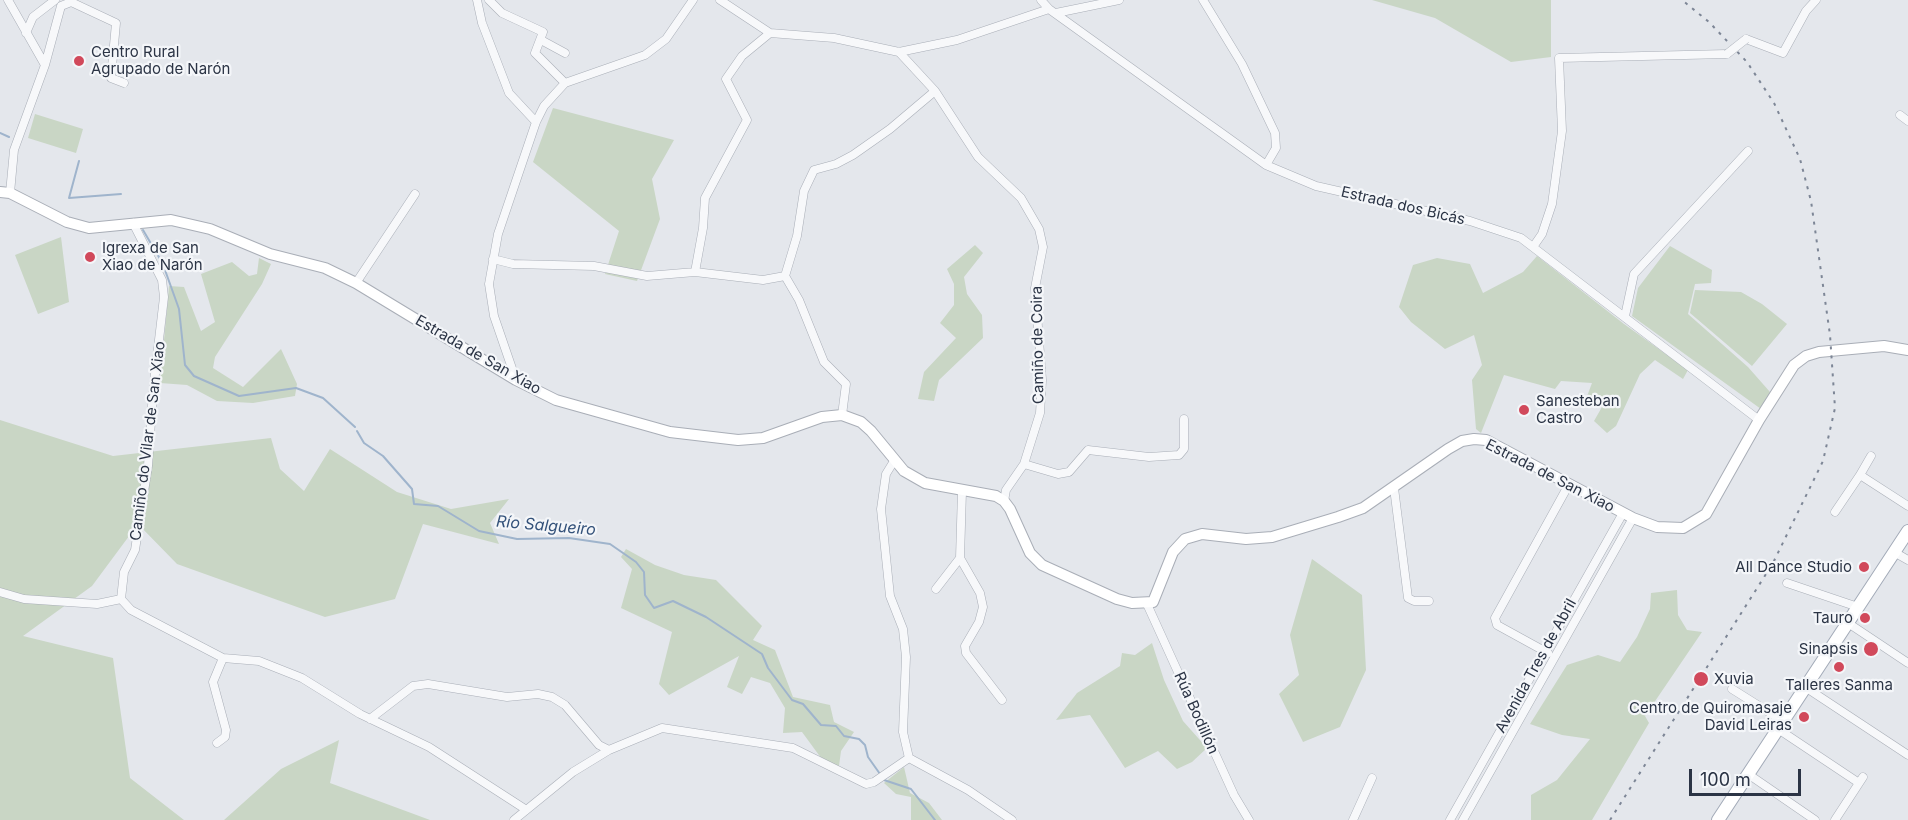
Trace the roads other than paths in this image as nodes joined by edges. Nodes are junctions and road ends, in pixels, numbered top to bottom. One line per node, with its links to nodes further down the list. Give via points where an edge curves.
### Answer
1 (8, 0): 12 (street)
2 (477, 0): 23 (street, via 509,93)
3 (489, 0): 14 (street, via 502,13 543,32)
4 (693, 0): 19 (street, via 666,39 645,55)
5 (720, 0): 13 (street)
6 (1041, 0): 11 (street, Estrada dos Bicás)
7 (1119, 0): 11 (street)
8 (1203, 0): 25 (street, via 1242,64 1275,132 1276,148)
9 (1816, 0): 29 (street, bridge, via 1806,10 1783,54 1746,39 1727,54 1559,58 1562,131 1552,204)
10 (58, 2): 12 (street, via 33,17); 17 (street); 18 (street, via 71,2 116,23 111,78)
11 (1052, 11): 15 (street, via 957,40); 25 (street, Estrada dos Bicás)
12 (26, 33): 17 (street)
13 (770, 33): 15 (street, via 834,38); 31 (street, via 742,56 726,79 747,120 705,198)
14 (541, 40): 16 (street); 19 (street, via 535,53)
15 (898, 52): 20 (street, Camiño de Coira)
16 (565, 53)
17 (45, 65): 26 (street, via 14,150)
18 (124, 83)
19 (565, 83): 23 (street, via 544,106)
20 (935, 91): 32 (street, via 854,155 814,170 804,191); 42 (street, Camiño de Coira, via 978,158 1021,198 1039,229 1043,247 1035,288 1042,380 1040,412)
21 (1900, 115): 22 (street)
22 (1908, 121)
23 (536, 122): 30 (street)
24 (1748, 151): 34 (street, via 1634,274)
25 (1266, 165): 29 (street, Estrada dos Bicás, via 1316,186 1470,221 1521,238)
26 (5, 193): 28 (street, Estrada de San Xiao, via 89,228)
27 (415, 194): 33 (street)
28 (133, 223): 33 (street, Estrada de San Xiao, via 171,220 210,229 270,254 325,268); 58 (street, Camiño do Vilar de San Xiao, via 162,280 164,297 148,466 135,550 124,572)
29 (1533, 247): 34 (street, Estrada dos Bicás)
30 (493, 259): 31 (street, via 513,264 594,266 647,276); 36 (street, via 489,284 494,316)
31 (695, 272): 32 (street, via 763,280)
32 (785, 276): 37 (street, via 824,362 846,384)
33 (356, 283): 36 (street, Estrada de San Xiao)
34 (1625, 316): 39 (street, Estrada dos Bicás)
35 (1908, 350): 39 (street, Estrada de San Xiao, via 1884,346 1806,356 1785,377)
36 (516, 380): 37 (street, Estrada de San Xiao, via 556,400 670,432 738,440 763,438 822,417)
37 (842, 415): 41 (street, via 861,422)
38 (1184, 419): 42 (street, via 1184,449 1179,455 1149,457 1088,450 1069,472 1058,474)
39 (1759, 420): 50 (street, Estrada de San Xiao, via 1706,514 1683,528 1669,529)
40 (1871, 456): 43 (street)
41 (894, 460): 46 (street, via 904,471 926,483); 75 (street, via 886,474 881,509 890,596 903,630 903,732)
42 (1024, 464): 47 (street, Camiño de Coira, via 1006,490)
43 (1860, 475): 48 (street); 49 (street)
44 (1568, 486): 45 (street, Estrada de San Xiao, via 1486,441 1474,439 1448,449); 50 (street, Estrada de San Xiao); 63 (street, via 1496,612 1497,625)
45 (1394, 488): 59 (street, via 1408,598); 60 (street, Estrada de San Xiao, via 1363,508 1272,537 1246,539 1202,534 1185,539 1173,552 1153,602)
46 (962, 491): 47 (street, via 996,496); 53 (street)
47 (1004, 501): 60 (street, via 1030,553 1042,565 1117,599)
48 (1908, 506)
49 (1834, 512)
50 (1628, 515): 63 (street, Avenida Tres de Abril); 64 (street, Avenida Tres de Abril)
51 (1908, 531): 52 (main road)
52 (1894, 552): 54 (street); 61 (main road)
53 (960, 558): 56 (street); 69 (street, via 980,593 983,607 965,646 966,653)
54 (1908, 560)
55 (1787, 583): 61 (street)
56 (936, 590)
57 (0, 592): 58 (street, via 24,599 97,604)
58 (121, 598): 65 (street, via 130,610)
59 (1429, 601)
60 (1147, 604): 81 (street, Rúa Bodillón, via 1233,795)
61 (1858, 607): 62 (main road)
62 (1848, 623): 66 (street); 67 (main road)
63 (1545, 652): 64 (street); 83 (street, Avenida Tres de Abril)
64 (1554, 657): 84 (street, Avenida Tres de Abril)
65 (223, 658): 70 (street, via 259,661 302,678); 72 (street, via 213,682 226,730 225,737)
66 (1908, 663)
67 (1805, 687): 71 (main road); 74 (street)
68 (1732, 689): 71 (street)
69 (1002, 700)
70 (370, 719): 73 (street, via 421,685 507,697 538,694 565,705 599,745); 78 (street, via 429,747)
71 (1780, 725): 76 (main road); 87 (street, via 1861,780)
72 (217, 743)
73 (609, 750): 75 (street, via 662,728 690,731 794,748 866,784); 78 (street)
74 (1908, 755)
75 (909, 758): 80 (street, via 968,790)
76 (1748, 774): 85 (main road); 86 (street)
77 (1372, 778): 82 (street)
78 (525, 809): 79 (street)
79 (514, 820)
80 (1012, 820)
81 (1249, 820)
82 (1353, 820)
83 (1450, 820)
84 (1463, 820)
85 (1718, 820)
86 (1815, 820)
87 (1835, 820)

